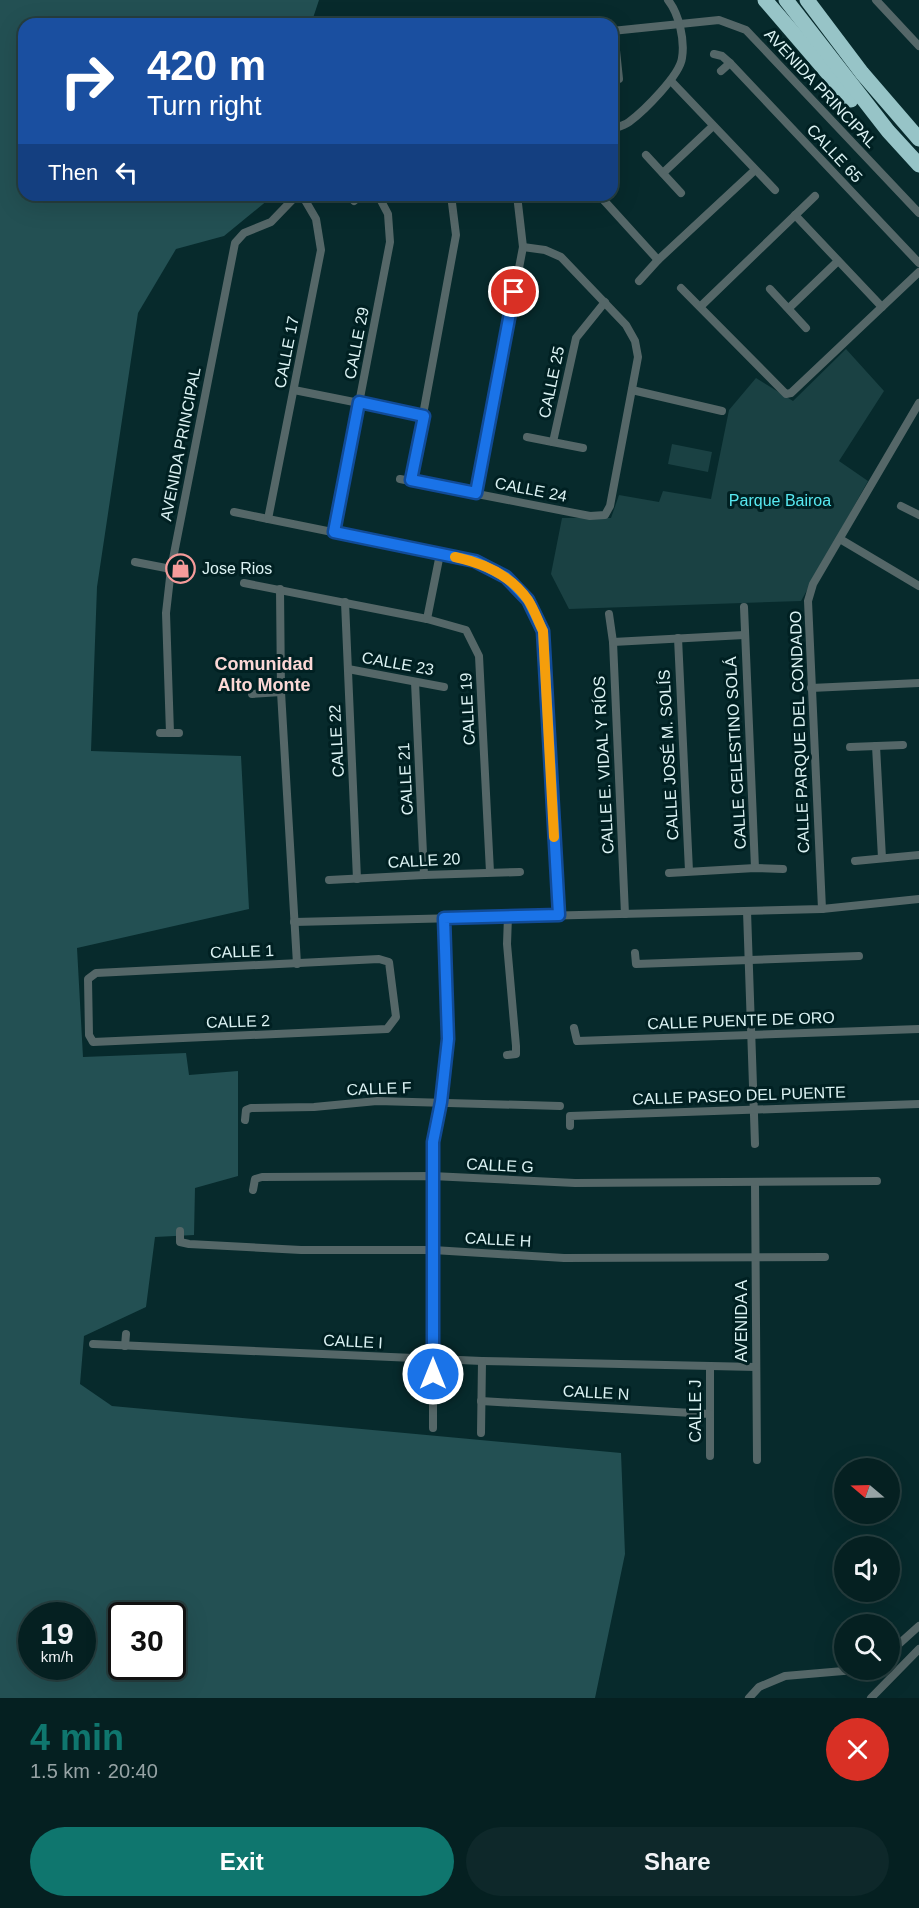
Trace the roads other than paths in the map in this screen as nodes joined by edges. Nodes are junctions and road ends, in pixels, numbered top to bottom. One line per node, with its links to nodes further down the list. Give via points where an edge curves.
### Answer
1 (668, 0): 6 (street)
2 (765, 0): 15 (highway, via 861,111)
3 (786, 0): 15 (highway)
4 (807, 0): 16 (highway)
5 (876, 0): 8 (street)
6 (680, 23): 7 (street, AVENIDA PRINCIPAL); 12 (street, via 682,59); 30 (street, AVENIDA PRINCIPAL, via 719,20 746,30)
7 (618, 29)
8 (919, 46)
9 (714, 54): 10 (street, CALLE 65)
10 (730, 63): 11 (street); 35 (street, CALLE 65)
11 (722, 71)
12 (671, 81): 13 (street); 14 (street, via 628,123)
13 (713, 126): 19 (street); 20 (street)
14 (618, 127)
15 (888, 131): 18 (highway)
16 (919, 139)
17 (646, 155): 20 (street)
18 (919, 165)
19 (755, 170): 21 (street); 33 (street)
20 (663, 173): 22 (street)
21 (775, 190)
22 (681, 193)
23 (815, 196): 31 (street)
24 (293, 201): 65 (street, AVENIDA PRINCIPAL, via 271,222 244,233 235,243)
25 (303, 201): 45 (street, CALLE 17, via 316,219 321,250)
26 (381, 201): 47 (street, CALLE 29, via 388,214 390,242)
27 (452, 201): 50 (street, via 456,235)
28 (518, 201): 32 (street)
29 (604, 201): 33 (street)
30 (919, 213)
31 (795, 215): 34 (street); 41 (street)
32 (523, 247): 40 (street, CALLE 24, via 561,257); 56 (street)
33 (658, 261): 37 (street)
34 (838, 261): 42 (street); 43 (street)
35 (919, 263)
36 (919, 272): 42 (street)
37 (639, 281)
38 (681, 288): 41 (street)
39 (770, 289): 43 (street)
40 (605, 302): 46 (street, CALLE 24, via 635,340 638,357); 52 (street, CALLE 25, via 576,338)
41 (701, 306): 42 (street, via 786,394)
42 (882, 307)
43 (789, 308): 44 (street)
44 (806, 328)
45 (294, 390): 47 (street); 60 (street, CALLE 17)
46 (632, 390): 49 (street); 56 (street, CALLE 24, via 605,515 590,516)
47 (359, 402): 50 (street); 61 (street, CALLE 29)
48 (919, 403): 62 (street, CALLE PARQUE DEL CONDADO)
49 (722, 411)
50 (424, 416): 55 (street)
51 (527, 437): 52 (street)
52 (554, 442): 53 (street)
53 (583, 448)
54 (400, 479): 55 (street, CALLE 24)
55 (411, 480): 56 (street, CALLE 24)
56 (476, 493)
57 (901, 506): 59 (street)
58 (234, 512): 60 (street)
59 (919, 515)
60 (268, 519): 61 (street)
61 (334, 532): 63 (street)
62 (840, 539): 67 (street); 80 (street, CALLE PARQUE DEL CONDADO, via 813,584 808,601)
63 (440, 554): 72 (street); 103 (street, via 475,561 506,577 528,600 543,631)
64 (135, 562): 65 (street)
65 (171, 569): 83 (street, AVENIDA PRINCIPAL, via 166,613)
66 (244, 583): 68 (street, CALLE 19)
67 (919, 586)
68 (280, 590): 69 (street, CALLE 19); 81 (street)
69 (345, 602): 72 (street, CALLE 19); 76 (street, CALLE 22)
70 (744, 607): 73 (street, CALLE CELESTINO SOLÁ)
71 (609, 614): 75 (street, CALLE E. VIDAL Y RÍOS)
72 (427, 619): 93 (street, CALLE 19, via 466,630 479,656)
73 (744, 635): 74 (street); 90 (street, CALLE CELESTINO SOLÁ)
74 (678, 638): 75 (street); 92 (street, CALLE JOSÉ M. SOLÍS)
75 (613, 642): 102 (street, CALLE E. VIDAL Y RÍOS)
76 (348, 669): 77 (street, CALLE 23); 97 (street, CALLE 22)
77 (415, 682): 79 (street, CALLE 23); 96 (street, CALLE 21)
78 (919, 683): 80 (street)
79 (444, 687)
80 (811, 688): 100 (street, CALLE PARQUE DEL CONDADO)
81 (281, 692): 82 (street); 106 (street)
82 (252, 694)
83 (170, 733)
84 (903, 745): 85 (street)
85 (876, 746): 86 (street); 88 (street)
86 (850, 747)
87 (919, 855): 88 (street)
88 (882, 858): 89 (street)
89 (855, 861)
90 (755, 868): 91 (street); 92 (street)
91 (783, 869)
92 (688, 871): 95 (street)
93 (490, 872): 94 (street, CALLE 20); 96 (street, CALLE 20)
94 (520, 872)
95 (669, 873)
96 (424, 875): 97 (street, CALLE 20)
97 (357, 879): 98 (street, CALLE 20)
98 (329, 880)
99 (919, 899): 100 (street)
100 (822, 909): 101 (street)
101 (747, 911): 102 (street); 109 (street)
102 (625, 914): 103 (street)
103 (559, 915): 104 (street)
104 (508, 916): 105 (street); 116 (street, via 516,1054)
105 (444, 918): 106 (street); 117 (street, via 448,1039)
106 (294, 922): 111 (street)
107 (635, 953): 109 (street, via 636,964)
108 (859, 956): 109 (street)
109 (749, 960): 115 (street)
110 (389, 962): 111 (street, CALLE 1, via 379,959); 112 (street, CALLE 2, via 396,1017 387,1029 93,1042 89,1035 88,979)
111 (297, 964): 112 (street, CALLE 1)
112 (96, 973)
113 (574, 1028): 115 (street, CALLE PUENTE DE ORO, via 577,1041)
114 (919, 1029): 115 (street, CALLE PUENTE DE ORO)
115 (752, 1034): 120 (street)
116 (507, 1055)
117 (441, 1102): 119 (street, CALLE F); 121 (street, CALLE F, via 376,1101 251,1108 246,1110); 124 (street, via 433,1142)
118 (919, 1104): 120 (street, CALLE PASEO DEL PUENTE)
119 (560, 1106)
120 (754, 1109): 122 (street, CALLE PASEO DEL PUENTE, via 570,1116); 123 (street)
121 (245, 1120)
122 (570, 1126)
123 (754, 1144)
124 (432, 1176): 126 (street, CALLE G, via 575,1183); 127 (street, CALLE G, via 262,1177 255,1179); 129 (street)
125 (877, 1181): 126 (street, CALLE G)
126 (755, 1183): 130 (street, AVENIDA A)
127 (253, 1190)
128 (180, 1231): 129 (street, CALLE H, via 180,1242 189,1244 301,1250)
129 (433, 1250): 130 (street, CALLE H, via 564,1258); 135 (street)
130 (756, 1257): 131 (street, CALLE H); 138 (street, AVENIDA A)
131 (825, 1257)
132 (126, 1334): 134 (street)
133 (93, 1344): 134 (street, CALLE I)
134 (125, 1346): 135 (street, CALLE I)
135 (432, 1359): 136 (street, CALLE I); 141 (street)
136 (482, 1361): 137 (street, CALLE I); 139 (street)
137 (710, 1366): 138 (street, CALLE I); 140 (street, CALLE J)
138 (756, 1367): 144 (street, AVENIDA A)
139 (481, 1401): 140 (street, CALLE N); 142 (street)
140 (710, 1414): 143 (street, CALLE J)
141 (433, 1428)
142 (481, 1433)
143 (710, 1456)
144 (757, 1460)
145 (919, 1626): 146 (street)
146 (900, 1643)
147 (919, 1649): 150 (street)
148 (834, 1672): 149 (street, via 785,1676 759,1688)
149 (749, 1698)
150 (872, 1698)

